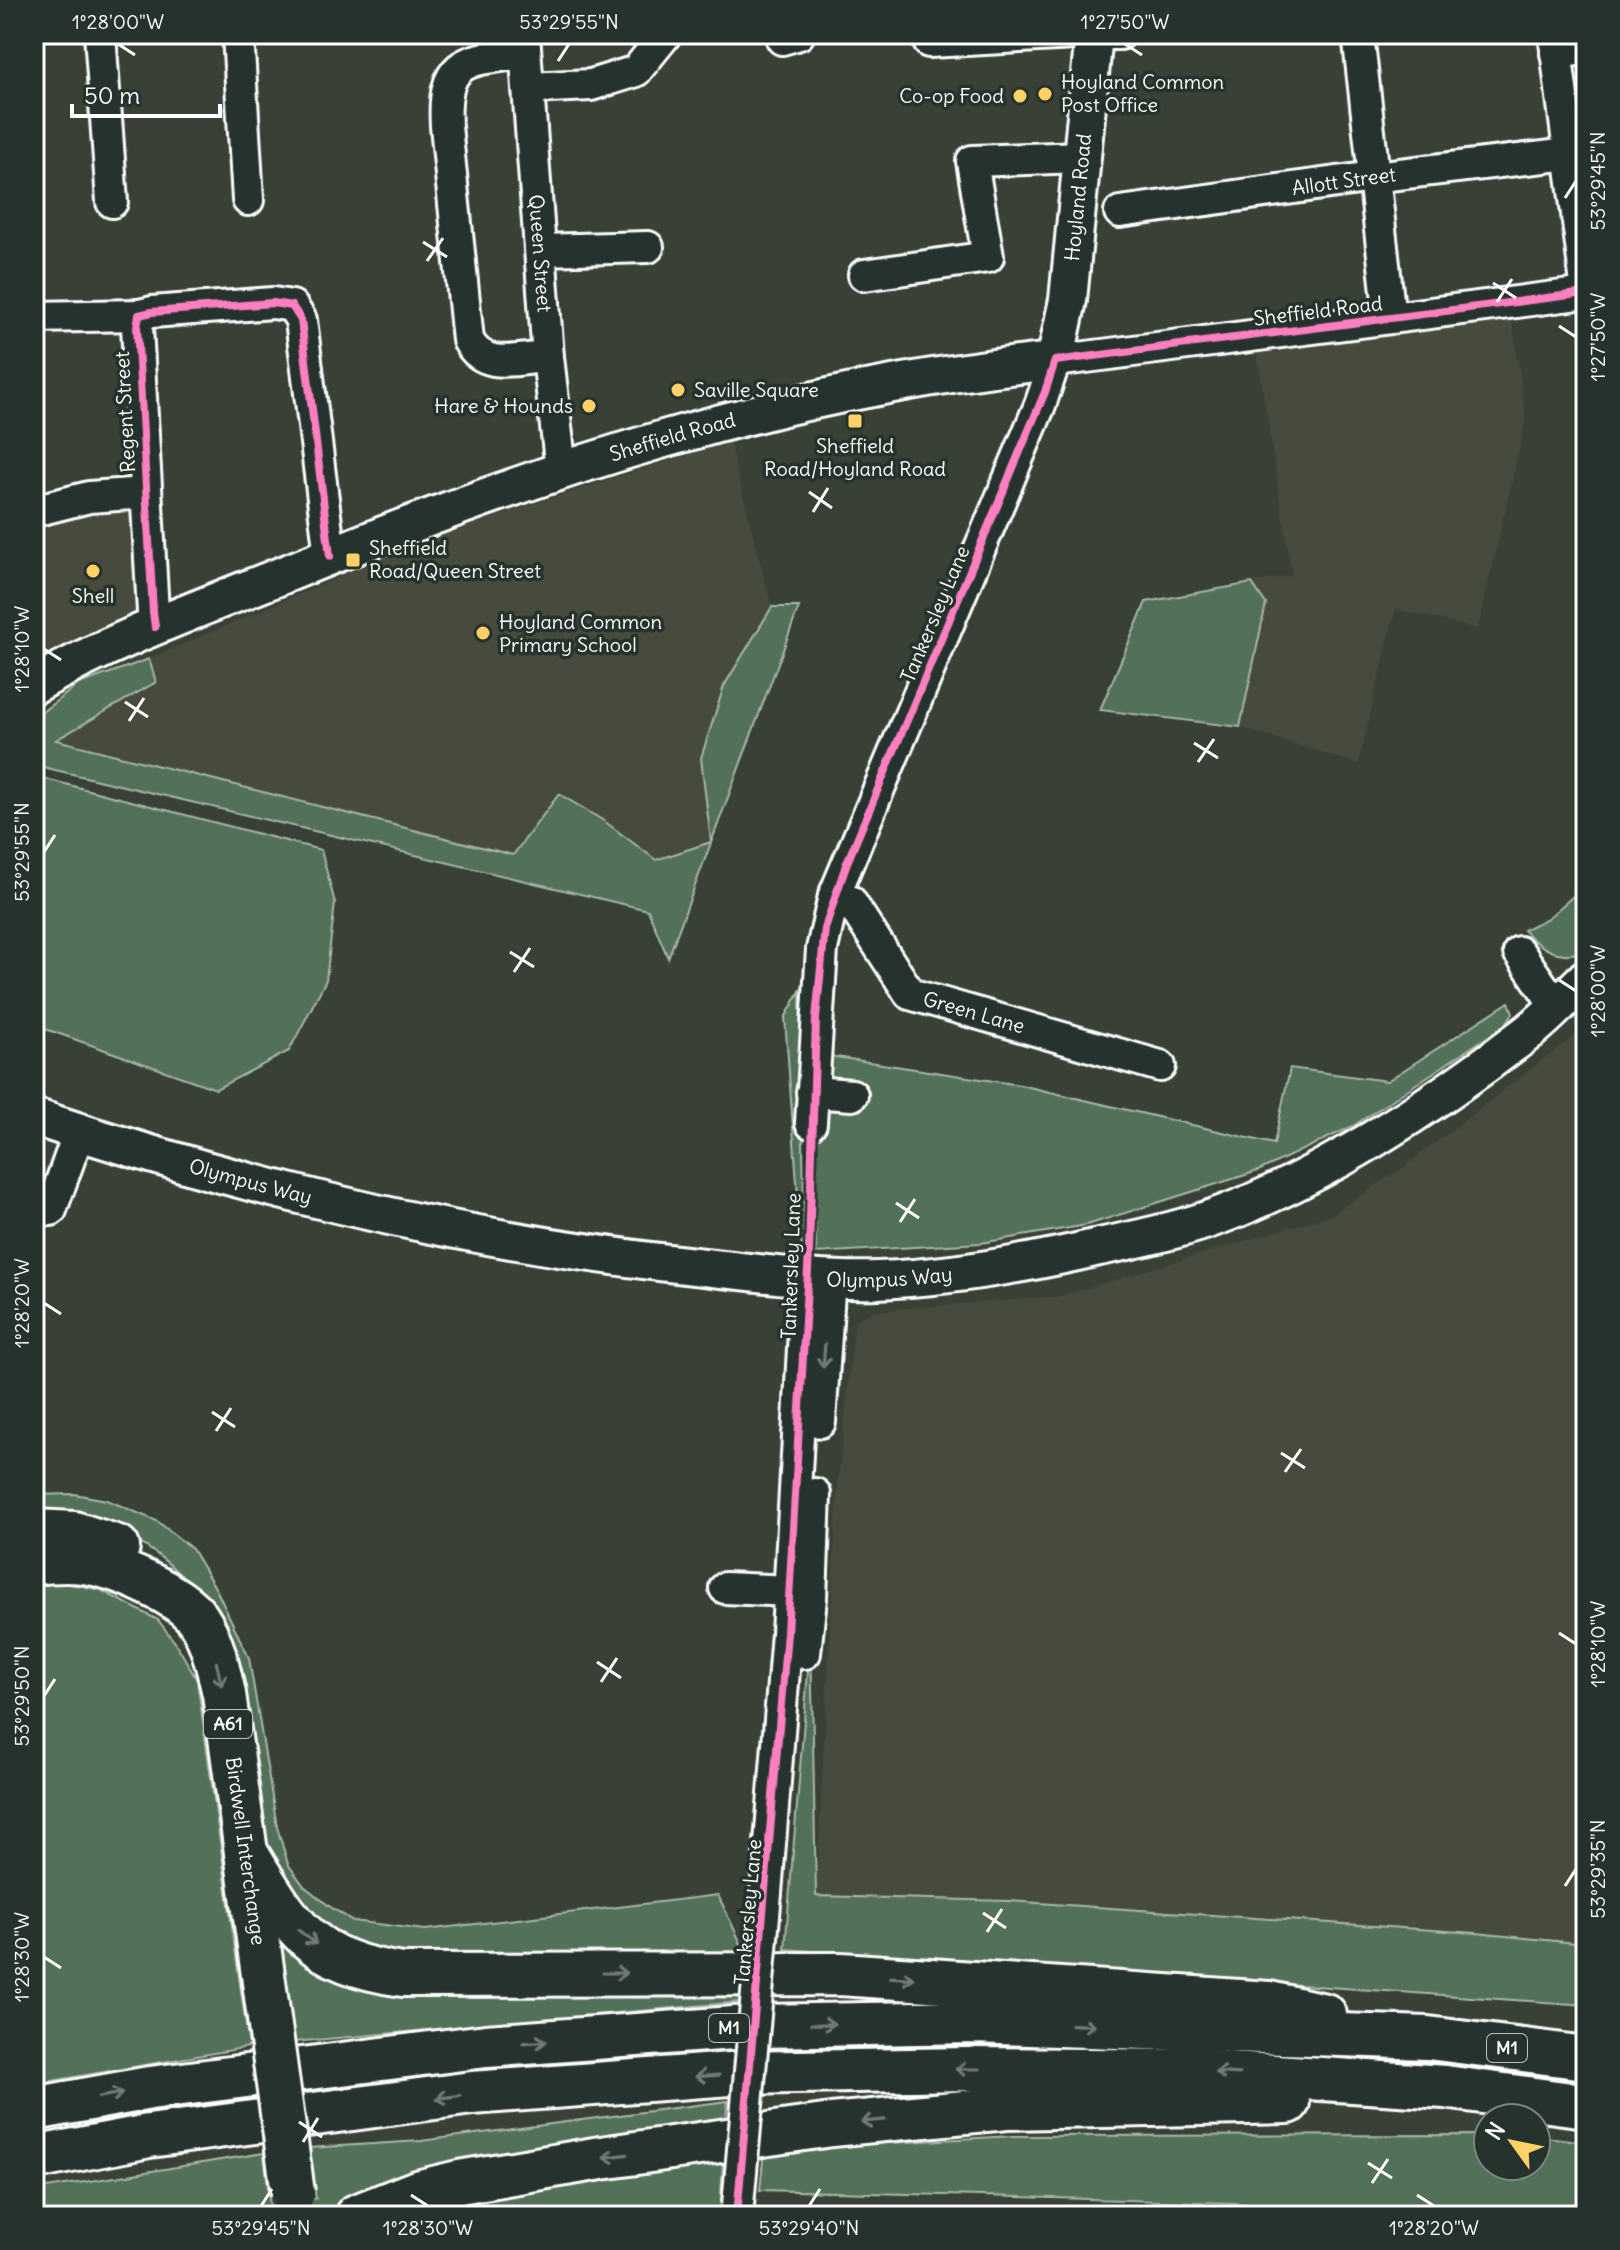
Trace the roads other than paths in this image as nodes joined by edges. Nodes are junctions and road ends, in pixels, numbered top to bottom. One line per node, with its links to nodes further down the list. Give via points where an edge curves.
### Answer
1 (100, 34): 16 (street)
2 (238, 34): 15 (street)
3 (666, 34): 11 (street, via 636,71 591,85)
4 (1075, 34): 8 (street)
5 (1095, 34): 6 (street); 13 (main road, Hoyland Road)
6 (1120, 34)
7 (1358, 34): 14 (street)
8 (929, 42)
9 (524, 43): 11 (street, Queen Street); 26 (street, via 461,67 448,82 446,126 468,340 487,360)
10 (1565, 45): 12 (street)
11 (528, 88): 19 (street, Queen Street)
12 (1569, 154): 14 (street, Allott Street); 21 (street)
13 (1081, 157): 20 (street, via 972,161 988,257); 27 (main road, Hoyland Road, via 1068,300)
14 (1373, 177): 17 (street, Allott Street); 25 (street)
15 (248, 200)
16 (112, 202)
17 (1120, 212)
18 (648, 247): 19 (street)
19 (541, 250): 26 (street, Queen Street)
20 (864, 275)
21 (1586, 284)
22 (1586, 293): 25 (street, Sheffield Road)
23 (139, 315): 24 (street); 29 (street, Regent Street); 31 (street, via 292,306 301,320)
24 (34, 317)
25 (1390, 318): 27 (street, Sheffield Road)
26 (548, 357): 28 (street, Queen Street)
27 (1055, 361): 28 (main road, Sheffield Road, via 790,406); 34 (street, Tankersley Lane)
28 (561, 470): 31 (main road, Sheffield Road)
29 (146, 493): 30 (street, via 89,497); 32 (street, Regent Street)
30 (34, 511)
31 (330, 556): 32 (main road, Sheffield Road)
32 (155, 627): 33 (main road, Sheffield Road)
33 (34, 685)
34 (834, 896): 38 (street, Green Lane, via 850,901 910,994); 39 (street, Tankersley Lane, via 822,949)
35 (1519, 952): 37 (street)
36 (1586, 978): 37 (main road, Olympus Way)
37 (1556, 1006): 45 (main road, Olympus Way, via 1528,1033 1419,1110 1322,1168 1203,1221 1038,1261 879,1280)
38 (1160, 1066)
39 (812, 1092): 40 (street); 42 (street, Tankersley Lane)
40 (852, 1095)
41 (34, 1117): 43 (main road, Olympus Way)
42 (811, 1123)
43 (79, 1132): 44 (street); 45 (main road, Olympus Way, via 280,1190 478,1234 633,1260)
44 (51, 1210)
45 (819, 1278): 47 (street, Tankersley Lane, one-way to 47); 50 (street, Tankersley Lane)
46 (34, 1531): 51 (highway, A61, via 74,1533 137,1555)
47 (813, 1554): 50 (street, Tankersley Lane); 52 (street, Tankersley Lane, via 804,1665)
48 (34, 1563): 51 (highway, Birdwell Interchange / A61, via 102,1566)
49 (725, 1588): 50 (street)
50 (790, 1591): 52 (street, Tankersley Lane)
51 (186, 1605): 53 (highway, Birdwell Interchange / A61, one-way to 53, via 215,1655)
52 (774, 1792): 61 (street, Tankersley Lane, bridge)
53 (246, 1852): 54 (highway, M1, one-way to 54, via 283,1913 304,1935 348,1962 381,1972 840,1974 946,1980 1269,2003); 60 (highway, Birdwell Interchange / A61, bridge)
54 (1428, 2038): 55 (highway, M1); 58 (highway, M1, one-way to 54, via 150,2088 486,2046 761,2026 972,2022)
55 (1586, 2058)
56 (1445, 2087): 57 (highway); 59 (highway, one-way to 59, via 1198,2071 744,2073 472,2093 149,2136); 62 (highway, one-way to 62, via 1295,2102 1006,2108 832,2125 459,2182)
57 (1586, 2106)
58 (34, 2109)
59 (34, 2158)
60 (293, 2204)
61 (738, 2210)
62 (356, 2216)

